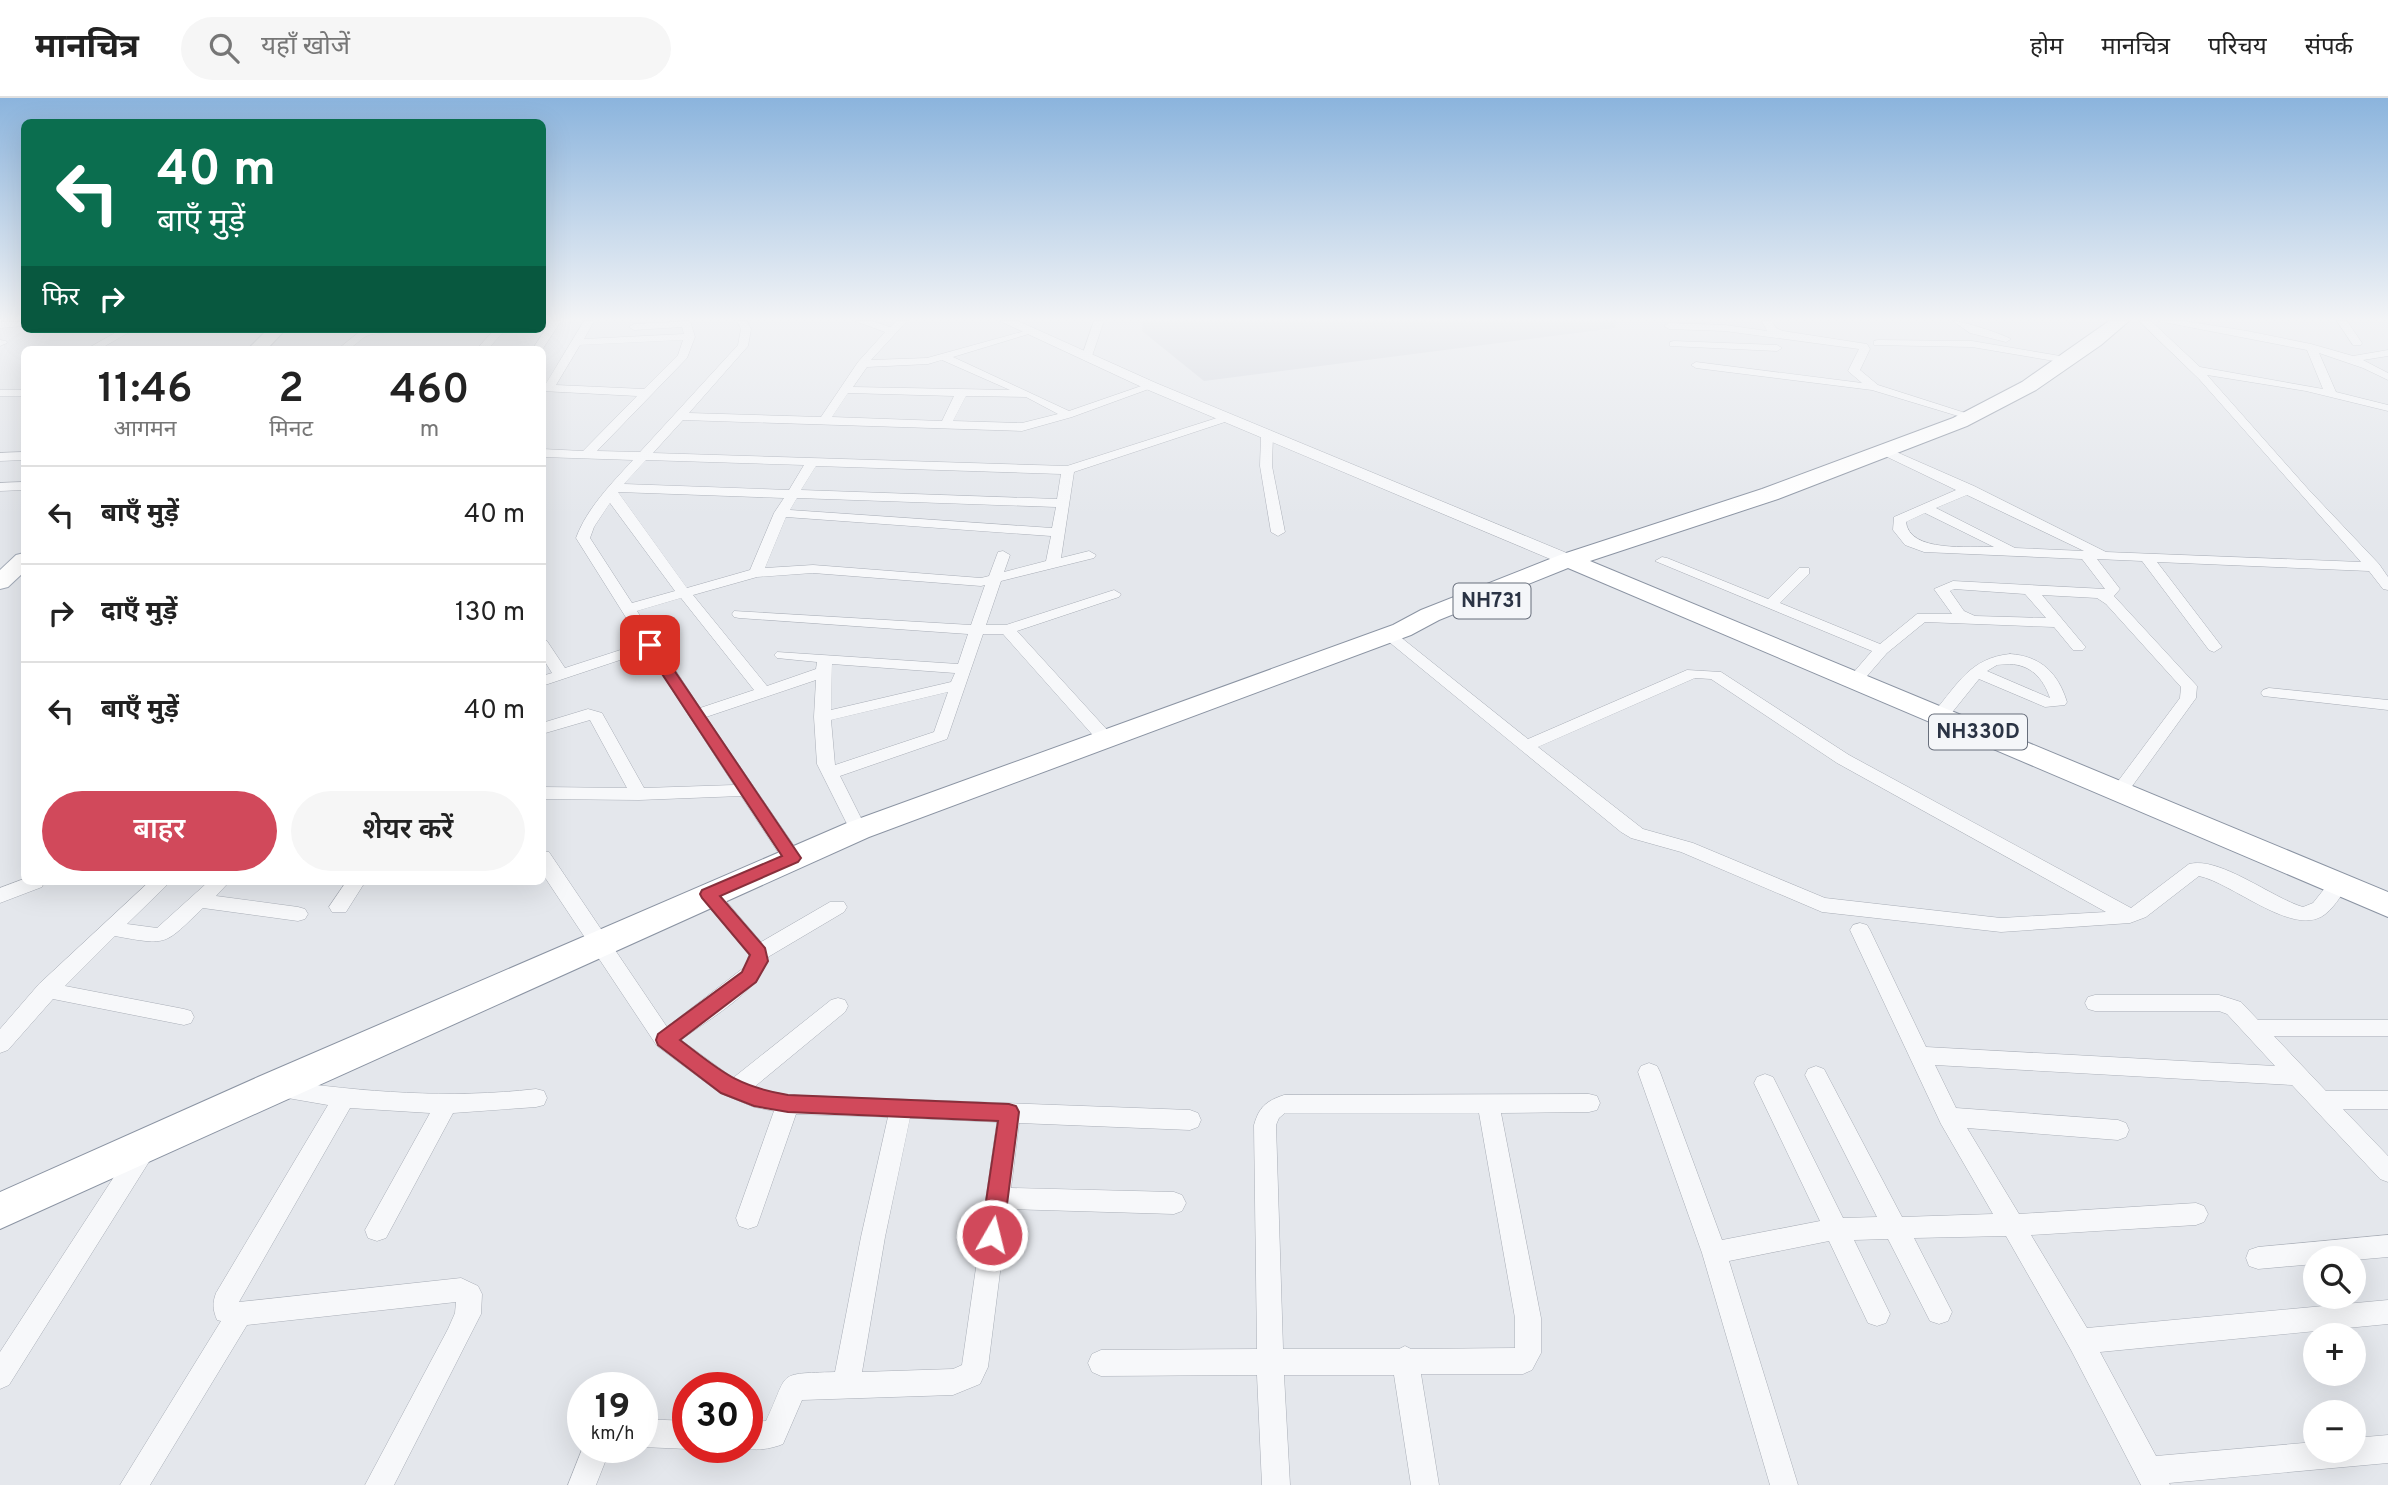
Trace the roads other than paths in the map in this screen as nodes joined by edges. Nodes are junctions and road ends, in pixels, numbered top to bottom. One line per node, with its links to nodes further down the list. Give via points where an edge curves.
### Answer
1 (653, 386): 17 (street)
2 (708, 386): 22 (street)
3 (847, 386): 13 (street)
4 (1009, 386): 18 (street)
5 (1151, 386): 21 (street); 24 (street)
6 (1869, 386): 11 (street)
7 (2028, 386): 23 (highway, NH731)
8 (2211, 386): 57 (street)
9 (2285, 386): 19 (street)
10 (2328, 386): 19 (street)
11 (1874, 387): 23 (street)
12 (546, 388): 17 (street)
13 (844, 390): 14 (street); 25 (street)
14 (961, 392): 18 (street); 26 (street)
15 (0, 393): 16 (street)
16 (21, 393)
17 (646, 393): 30 (street)
18 (1028, 394): 21 (street)
19 (2331, 394): 20 (street)
20 (2388, 408)
21 (1068, 415): 26 (street, via 1021,427)
22 (682, 416): 25 (street); 32 (street)
23 (1972, 416): 28 (highway, NH731)
24 (1227, 418): 27 (street); 35 (street)
25 (823, 422): 26 (street)
26 (945, 426)
27 (1267, 435): 45 (street, via 1266,466); 55 (street)
28 (1885, 451): 38 (street); 55 (highway, NH731, via 1723,510 1710,519)
29 (546, 453): 30 (street)
30 (587, 454): 32 (street)
31 (21, 456): 33 (street)
32 (644, 456): 34 (street); 39 (street)
33 (0, 457)
34 (812, 462): 35 (street); 40 (street)
35 (1068, 470): 41 (street)
36 (21, 485): 37 (street)
37 (0, 487)
38 (1969, 489): 42 (street); 51 (street)
39 (612, 491): 40 (street); 65 (street); 69 (street, via 583,538)
40 (794, 493): 41 (street); 43 (street)
41 (1061, 503): 44 (street)
42 (1925, 508): 47 (street); 47 (street, via 1898,523 1913,544)
43 (781, 513): 44 (street); 60 (street)
44 (1058, 532): 56 (street)
45 (1278, 532)
46 (21, 553): 59 (main road)
47 (2019, 553): 50 (street)
48 (1003, 555): 61 (street)
49 (1089, 555): 56 (street)
50 (2086, 555): 51 (street); 67 (street, via 2113,589)
51 (2105, 556): 52 (street)
52 (2147, 558): 57 (street); 78 (street)
53 (1662, 561): 68 (street)
54 (21, 563): 62 (main road)
55 (1574, 563): 75 (highway, NH731, via 1437,622); 87 (highway, NH330D)
56 (1054, 564): 61 (street)
57 (2374, 567): 63 (street)
58 (1804, 571): 68 (street)
59 (0, 572)
60 (757, 573): 61 (street, via 813,569); 65 (street)
61 (993, 581): 74 (street)
62 (0, 582)
63 (2388, 586)
64 (2029, 589): 67 (street); 71 (street, via 1943,586 1941,591 1959,614); 72 (street)
65 (684, 593): 69 (street); 88 (street)
66 (1114, 594): 73 (street)
67 (2106, 596): 99 (street, via 2190,692)
68 (1770, 605): 79 (street)
69 (627, 609): 76 (street)
70 (739, 614): 74 (street)
71 (1972, 620): 72 (street); 79 (street, via 1922,617)
72 (2055, 623): 77 (street)
73 (1007, 629): 74 (street); 95 (street)
74 (976, 630): 85 (street)
75 (1395, 632): 95 (highway, NH731); 96 (street)
76 (650, 645): 84 (street); 91 (street)
77 (2078, 647)
78 (2214, 647)
79 (1882, 650): 87 (street)
80 (546, 651): 84 (street)
81 (782, 655): 82 (street)
82 (824, 665): 85 (street); 88 (street); 93 (street)
83 (1978, 673): 92 (street)
84 (561, 675): 86 (street)
85 (961, 677): 93 (street); 97 (street, via 941,734)
86 (546, 680)
87 (1855, 680): 92 (highway, NH330D)
88 (765, 693): 91 (street)
89 (2269, 693): 90 (street)
90 (2388, 705)
91 (696, 715): 98 (street)
92 (1940, 716): 99 (highway, NH330D)
93 (822, 717): 97 (street)
94 (546, 728): 101 (street, via 592,715)
95 (1104, 737): 102 (highway, NH731)
96 (1526, 746): 117 (street, via 1637,834 1687,846 1822,905 2001,925); 117 (street, via 1693,673 1715,675 1843,760)
97 (830, 774): 102 (street)
98 (747, 790): 101 (street); 103 (street)
99 (2119, 792): 105 (highway, NH330D)
100 (546, 793): 101 (street)
101 (639, 794)
102 (858, 830): 103 (highway, NH731)
103 (792, 858): 110 (highway, NH731)
104 (546, 863): 120 (street)
105 (2339, 884): 113 (highway, NH330D); 117 (street, via 2317,911 2302,914 2213,872 2196,869)
106 (28, 885): 111 (street)
107 (158, 885): 118 (street)
108 (217, 885): 112 (street)
109 (354, 885): 114 (street)
110 (709, 894): 120 (highway, NH731); 121 (street)
111 (0, 896)
112 (201, 901): 116 (street); 118 (street, via 163,934)
113 (2388, 905)
114 (339, 907)
115 (837, 907): 121 (street)
116 (298, 914)
117 (2130, 916)
118 (109, 928): 122 (street)
119 (1860, 930): 130 (street)
120 (598, 944): 128 (street); 135 (highway, NH731)
121 (759, 953): 128 (street, via 749,977)
122 (46, 990): 125 (street); 129 (street)
123 (2095, 1003): 126 (street, via 2219,1003 2234,1008)
124 (838, 1006): 136 (street)
125 (184, 1017)
126 (2254, 1028): 127 (street); 133 (street)
127 (2388, 1028)
128 (665, 1040): 136 (street)
129 (0, 1044)
130 (1920, 1055): 133 (street); 147 (street)
131 (1648, 1072): 162 (street)
132 (1816, 1075): 158 (street)
133 (2297, 1076): 139 (street)
134 (1765, 1083): 159 (street)
135 (271, 1088): 138 (street); 150 (highway, NH731)
136 (734, 1090): 144 (street)
137 (536, 1098): 143 (street)
138 (343, 1099): 143 (street); 166 (street, via 225,1302 226,1311)
139 (2318, 1100): 140 (street); 151 (street)
140 (2388, 1100)
141 (1488, 1103): 142 (street); 169 (street, via 1526,1305 1528,1353 1523,1361 1514,1363); 171 (street, via 1284,1104 1273,1108 1265,1125)
142 (1588, 1103)
143 (447, 1104): 160 (street)
144 (788, 1104): 145 (street); 156 (street)
145 (901, 1108): 146 (street); 173 (street)
146 (1009, 1112): 148 (street); 152 (street)
147 (1949, 1117): 149 (street); 157 (street)
148 (1190, 1120)
149 (2119, 1130)
150 (147, 1144): 154 (highway, NH731); 172 (street)
151 (2388, 1172)
152 (997, 1198): 153 (street); 173 (street, via 971,1376 953,1382)
153 (1174, 1203)
154 (0, 1211)
155 (2196, 1214): 157 (street)
156 (748, 1218)
157 (2012, 1225): 158 (street); 168 (street)
158 (1897, 1227): 159 (street); 164 (street)
159 (1836, 1229): 162 (street); 167 (street)
160 (377, 1230)
161 (2388, 1246): 163 (street)
162 (1714, 1253): 183 (street)
163 (2258, 1258)
164 (1940, 1311)
165 (2388, 1312): 168 (street)
166 (240, 1314): 178 (street); 179 (street, via 461,1290 469,1294 468,1314 457,1338)
167 (1877, 1314)
168 (2080, 1340): 177 (street)
169 (1405, 1359): 171 (street); 182 (street)
170 (1101, 1363): 171 (street)
171 (1270, 1364): 181 (street)
172 (0, 1376)
173 (846, 1387): 174 (street, via 796,1387 790,1391 780,1427)
174 (763, 1435)
175 (2388, 1449): 177 (street)
176 (591, 1463): 180 (street)
177 (2152, 1478)
178 (134, 1485)
179 (379, 1485)
180 (582, 1485)
181 (1276, 1485)
182 (1425, 1485)
183 (1784, 1485)

